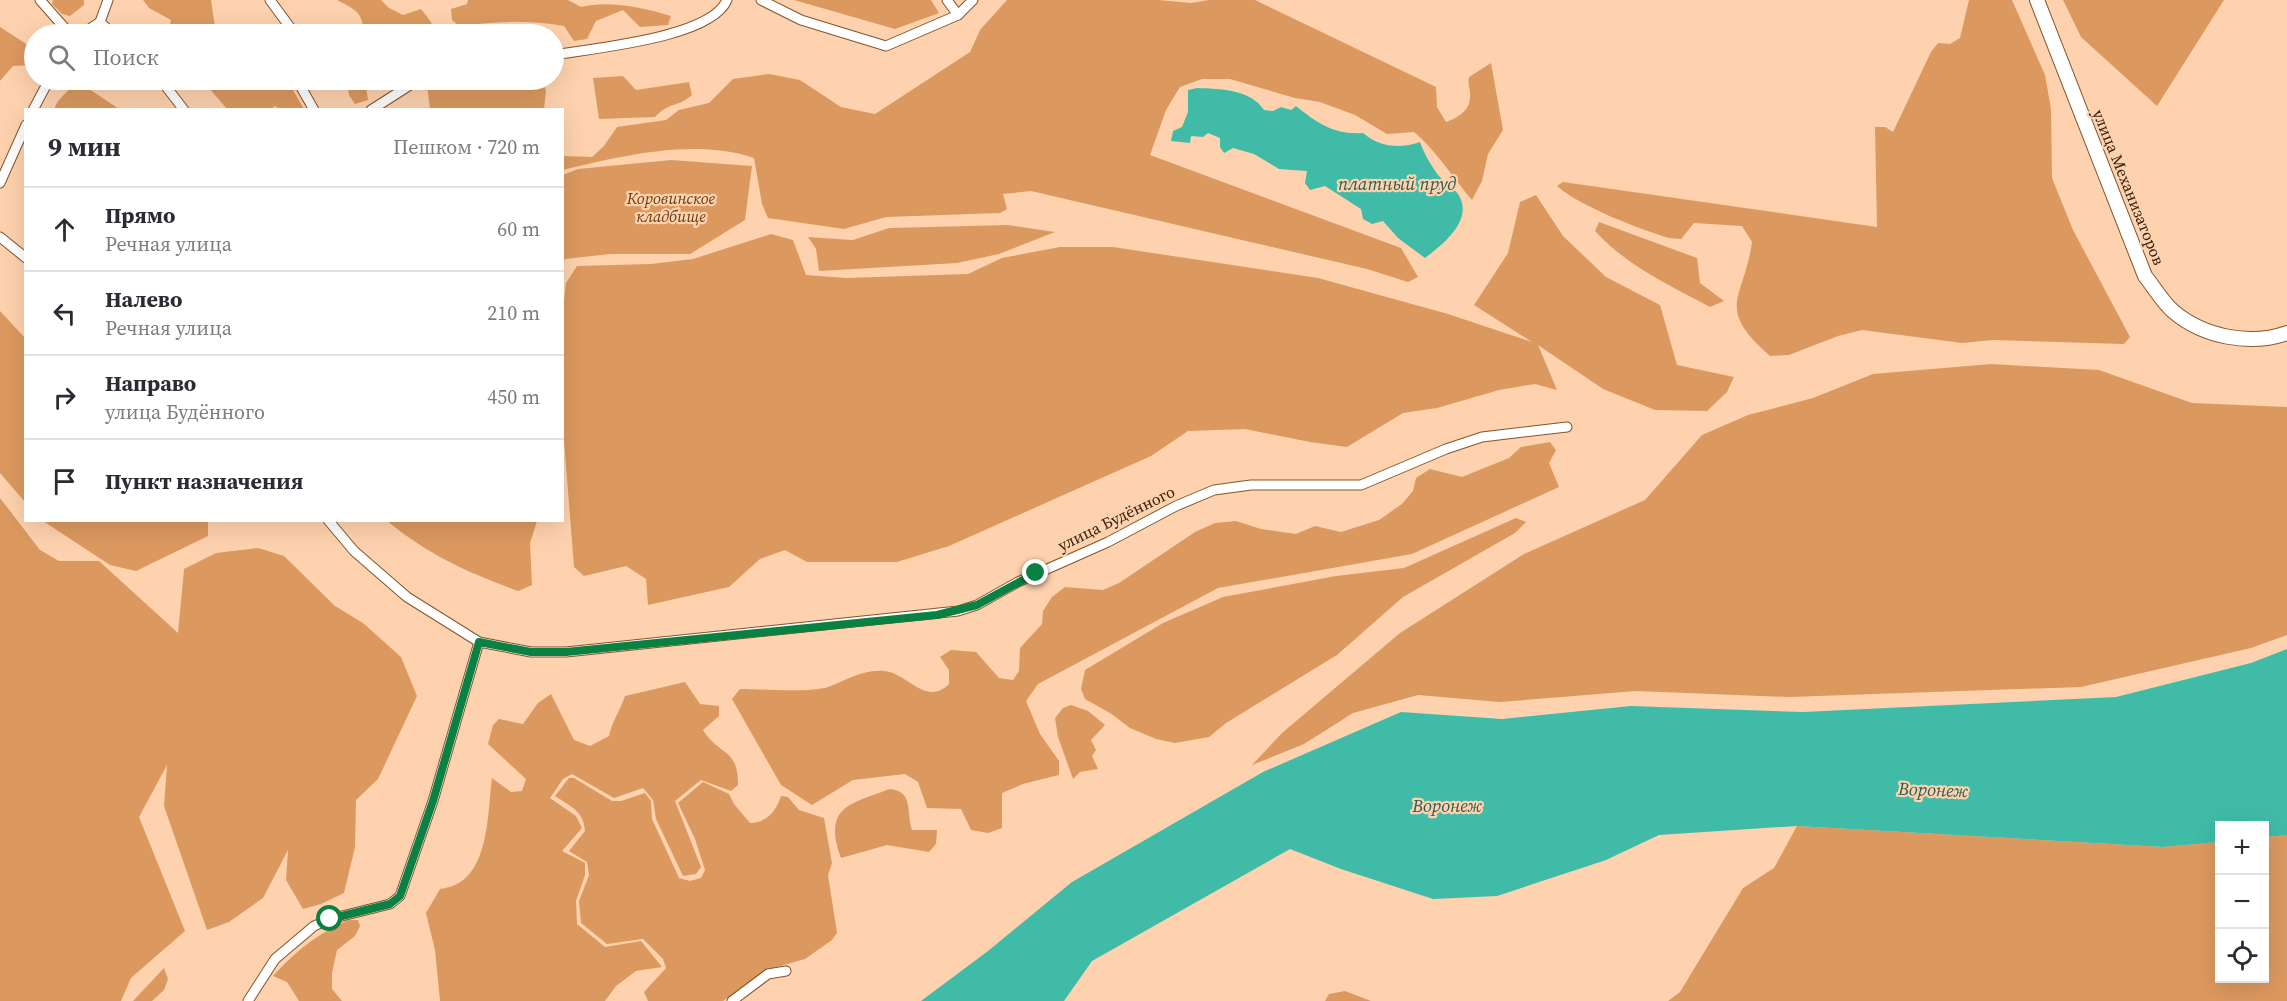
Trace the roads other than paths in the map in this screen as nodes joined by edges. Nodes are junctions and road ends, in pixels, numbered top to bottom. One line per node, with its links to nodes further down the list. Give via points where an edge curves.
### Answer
1 (40, 0): 11 (street)
2 (108, 0): 10 (street)
3 (270, 0): 13 (street)
4 (727, 0): 14 (street, via 711,20 682,32)
5 (761, 0): 9 (street, via 801,20 886,46)
6 (947, 0): 9 (street)
7 (973, 0): 9 (street)
8 (2037, 0): 27 (main road, улица Механизаторов, via 2145,276 2173,311 2199,329 2240,340)
9 (958, 15)
10 (100, 22): 12 (street)
11 (60, 24)
12 (97, 24)
13 (288, 24)
14 (564, 53)
15 (44, 90): 19 (street)
16 (169, 90): 20 (street)
17 (303, 90): 21 (street)
18 (402, 90): 22 (street)
19 (34, 108)
20 (182, 108)
21 (313, 108)
22 (374, 108)
23 (24, 129): 24 (street)
24 (0, 183)
25 (0, 237): 26 (street)
26 (24, 256)
27 (2287, 333)
28 (1568, 427): 30 (street, улица Будённого, via 1482,437 1361,485 1251,485 1214,490 977,605 947,613 566,652 531,652)
29 (330, 522): 30 (street, улица Будённого, via 354,551 407,597)
30 (479, 642): 32 (street, via 433,801 400,896 390,904 314,926 274,959)
31 (786, 971): 33 (street, via 768,974)
32 (248, 1001)
33 (732, 1001)

